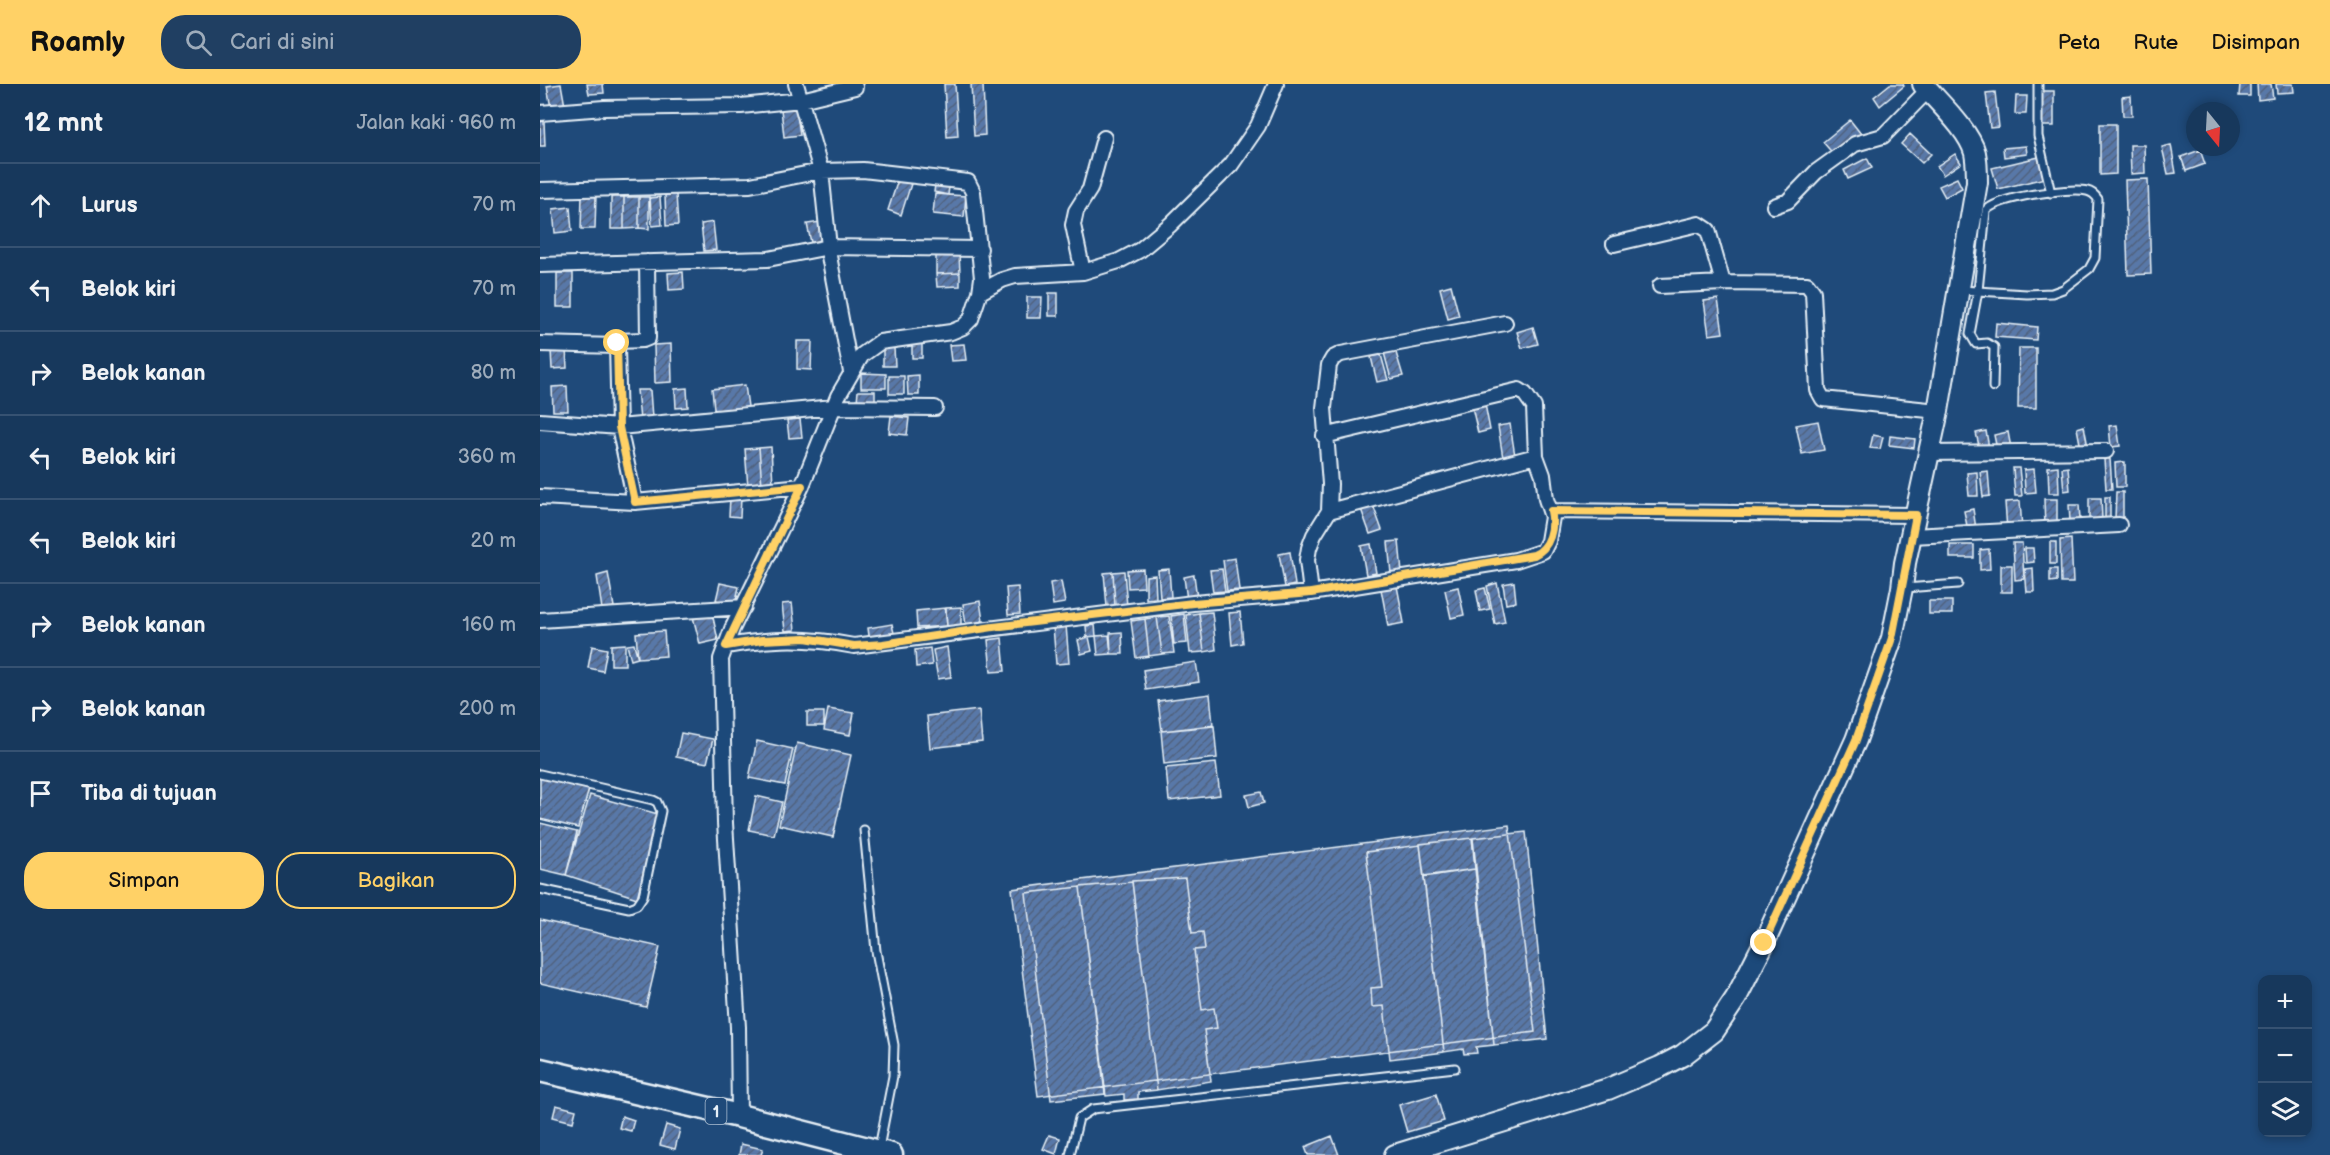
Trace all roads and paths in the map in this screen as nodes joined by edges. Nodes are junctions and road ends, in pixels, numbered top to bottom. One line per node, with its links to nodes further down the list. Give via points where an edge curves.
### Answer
1 (795, 84): 6 (street)
2 (1276, 84): 18 (street, via 1244,148 1170,225 1140,250)
3 (2038, 84): 11 (lane, via 2038,136)
4 (855, 87): 6 (street)
5 (1925, 87): 12 (street, via 1883,136 1855,144 1816,172 1788,201); 21 (main road, via 1969,138 1975,153 1977,182)
6 (801, 100): 7 (street, via 741,106); 9 (street)
7 (540, 112)
8 (1104, 138): 18 (street, via 1090,189 1072,225)
9 (821, 171): 10 (street, via 750,185); 14 (street); 15 (street, via 863,170 968,182 973,192)
10 (540, 190)
11 (2051, 193): 21 (lane, via 2010,199 1989,207); 21 (lane, via 2085,190 2098,199 2095,258 2089,269 2052,293)
12 (1774, 206)
13 (1614, 244): 19 (street, via 1703,225 1708,230)
14 (829, 248): 15 (street); 16 (street, via 768,259); 26 (street)
15 (980, 249): 22 (street)
16 (647, 262): 17 (street); 25 (street, via 648,338 618,341)
17 (540, 265)
18 (1083, 272): 22 (street, via 1015,276)
19 (1723, 283): 20 (street); 30 (street, via 1802,282 1811,287 1818,390 1823,399)
20 (1660, 286)
21 (1968, 291): 27 (lane, via 1970,334 1976,344 1994,347); 30 (main road)
22 (981, 292): 26 (street, via 971,319 963,327 880,342 862,356)
23 (1505, 323): 33 (street, via 1333,358 1324,408)
24 (540, 344): 25 (street)
25 (617, 346): 32 (street)
26 (851, 372): 28 (street)
27 (1993, 387)
28 (834, 407): 29 (street); 32 (street); 37 (street)
29 (935, 408)
30 (1938, 411): 35 (main road)
31 (540, 421): 32 (street)
32 (619, 427): 39 (street)
33 (1324, 436): 36 (street, via 1519,390 1534,407); 40 (street)
34 (2106, 451): 35 (street)
35 (1928, 453): 42 (main road)
36 (1536, 456): 40 (street); 41 (street)
37 (802, 486): 39 (street); 48 (street)
38 (540, 497): 39 (street)
39 (635, 502)
40 (1329, 511): 47 (street, via 1309,548)
41 (1551, 511): 42 (street); 47 (street, via 1547,546 1534,555)
42 (1916, 515): 44 (main road)
43 (2119, 525): 44 (street)
44 (1912, 536): 46 (main road)
45 (1958, 584): 46 (lane)
46 (1902, 588): 61 (main road, via 1892,638 1856,740 1764,943 1714,1031 1683,1055 1608,1089)
47 (1311, 593): 50 (street, via 1169,606 854,646 805,638)
48 (744, 607): 49 (street); 50 (street)
49 (540, 620)
50 (726, 646): 57 (street, via 720,682)
51 (540, 774): 53 (lane, via 653,800 661,811 643,896 637,905 629,908)
52 (864, 830): 58 (lane, via 876,951 894,1045)
53 (540, 889)
54 (1455, 1068): 60 (lane, via 1093,1109 1079,1118)
55 (540, 1070): 57 (highway, 1)
56 (540, 1085): 59 (highway, 1)
57 (739, 1116): 58 (highway, 1)
58 (885, 1154)
59 (827, 1155)
60 (1070, 1155)
61 (1395, 1155)

